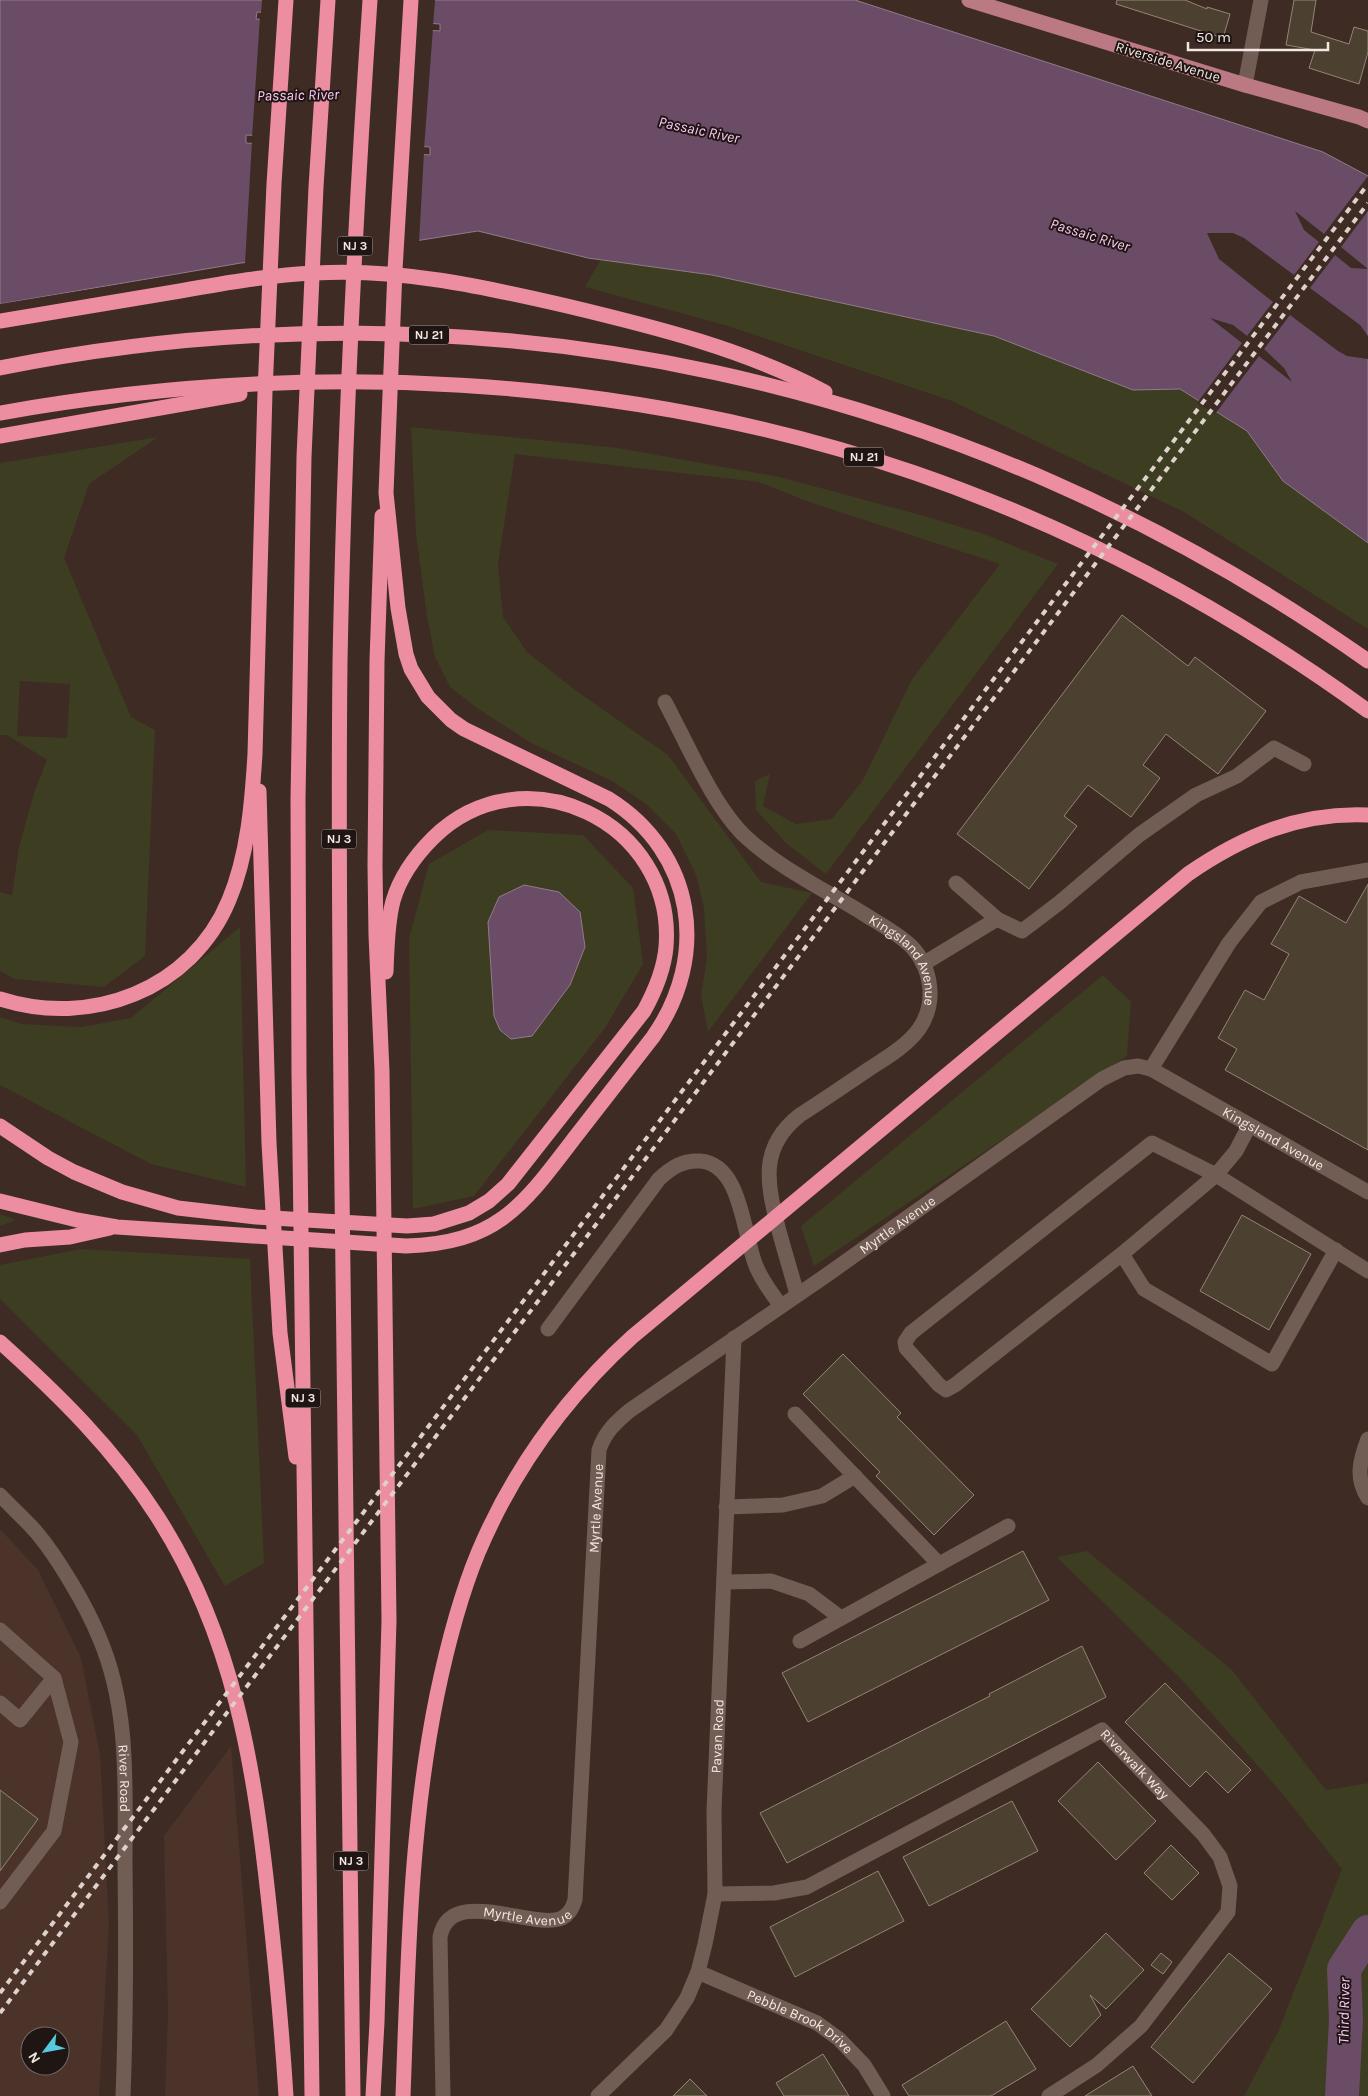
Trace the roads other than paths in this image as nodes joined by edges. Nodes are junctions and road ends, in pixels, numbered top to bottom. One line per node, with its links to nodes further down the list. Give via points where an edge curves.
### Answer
1 (286, 0): 21 (highway, via 274,184 261,489)
2 (328, 0): 55 (highway, NJ 3, via 309,322 298,799)
3 (370, 0): 70 (highway, NJ 3, via 353,267 344,492 339,797)
4 (411, 0): 8 (highway)
5 (419, 0): 8 (highway)
6 (969, 0): 9 (main road, Riverside Avenue)
7 (1261, 0): 9 (street)
8 (407, 69): 17 (highway)
9 (1246, 85): 10 (main road, Riverside Avenue)
10 (1368, 121)
11 (0, 321): 14 (highway, via 276,276 348,272 388,274 494,290 684,336 757,361)
12 (0, 368): 14 (highway, NJ 21, via 94,351 195,340 314,333 436,335 541,344 643,358 744,378)
13 (305, 383): 15 (highway, NJ 21, via 172,390); 16 (highway); 20 (highway, NJ 21, via 447,385 605,400 742,424 882,462 1009,508 1135,567 1253,633)
14 (852, 407): 18 (highway, NJ 21, via 991,455 1132,518 1253,585)
15 (0, 413)
16 (0, 436)
17 (386, 493): 31 (highway, via 380,524 375,866); 39 (highway, via 402,638 418,684 439,710 464,729 609,799 624,808 651,834 678,881 686,914 687,948 676,997 653,1037 534,1191 502,1219 471,1235 436,1245 406,1246)
18 (1368, 661)
19 (665, 702): 27 (street, Kingsland Avenue, via 713,793 745,836 776,860 900,937)
20 (1368, 711)
21 (256, 717): 28 (highway, via 254,773 240,865 229,900 199,948 159,982 103,1005 59,1010); 55 (highway, via 264,1004 277,1276 284,1367)
22 (1304, 764): 26 (street, via 1274,748 1237,776 1196,795 1139,835 1022,931)
23 (1368, 816): 72 (highway, via 1316,818 1278,827 1240,842 1188,874 632,1337 595,1373 559,1416 527,1460 496,1515 469,1577 446,1654 428,1743 414,1851)
24 (1368, 870): 30 (street, via 1302,882 1261,902 1228,943)
25 (956, 883): 26 (street)
26 (996, 919): 27 (street)
27 (923, 964): 44 (street, Kingsland Avenue, via 928,974 930,996 919,1030 887,1057 790,1123 771,1154 768,1177 771,1200)
28 (0, 999)
29 (1124, 1068): 30 (street, Kingsland Avenue, via 1138,1066); 44 (street, Myrtle Avenue, via 1067,1102)
30 (1151, 1070): 33 (street, Kingsland Avenue)
31 (382, 1071): 32 (highway, via 388,937 393,900 416,857 439,832 452,821 481,806 511,799 541,798 570,805 598,817 634,848 651,873 665,916 666,946 656,987 636,1022 516,1174 489,1201 469,1213 440,1223 407,1226 256,1217 178,1208 122,1192 74,1172); 71 (highway, via 389,1572)
32 (0, 1126)
33 (1249, 1126): 34 (street, via 1236,1151); 36 (street, Kingsland Avenue)
34 (1216, 1175): 41 (street); 42 (street); 42 (street, via 1152,1143 911,1334 905,1342 906,1348 946,1390)
35 (0, 1191): 38 (highway)
36 (1368, 1192)
37 (0, 1201): 38 (highway)
38 (56, 1214): 39 (highway)
39 (117, 1227): 40 (highway, via 70,1237)
40 (0, 1245)
41 (1336, 1250): 42 (street, via 1272,1364 1144,1289); 43 (street)
42 (1122, 1254)
43 (1368, 1271)
44 (797, 1294): 45 (street, Myrtle Avenue)
45 (781, 1306): 46 (street, via 756,1266 734,1189 727,1176 717,1166 694,1160 670,1168 659,1179); 47 (street, Myrtle Avenue)
46 (548, 1329)
47 (734, 1338): 54 (street, Pavan Road); 73 (street, Myrtle Avenue, via 629,1411 604,1436 599,1450 595,1501 575,1900 568,1914 555,1920 479,1911 455,1915 442,1927)
48 (0, 1342): 68 (highway, via 72,1409 117,1461 157,1516 200,1595 224,1658 244,1730 265,1869)
49 (795, 1414): 51 (street)
50 (1368, 1439): 53 (street, via 1360,1467 1361,1484)
51 (855, 1476): 54 (street, via 822,1496 783,1505); 57 (street)
52 (0, 1495): 67 (street, River Road, via 38,1534 80,1600 99,1637 120,1706 125,1773 126,2015)
53 (1368, 1498)
54 (726, 1507): 58 (street, Pavan Road)
55 (305, 1518): 69 (highway, NJ 3)
56 (1008, 1526): 57 (street)
57 (939, 1564): 59 (street)
58 (724, 1582): 59 (street, via 771,1582 809,1594); 64 (street, Pavan Road, via 714,1811)
59 (841, 1618): 61 (street)
60 (0, 1630): 62 (street)
61 (800, 1641)
62 (54, 1678): 63 (street, via 20,1720); 65 (street, via 71,1742 54,1831)
63 (0, 1703)
64 (715, 1894): 66 (street, Pavan Road); 76 (street, Riverwalk Way, via 774,1893 807,1887 1102,1730 1203,1834 1220,1857 1230,1886 1228,1912 1141,2026 1097,2066)
65 (0, 1902)
66 (698, 1972): 74 (street, Pavan Road, via 687,1998 666,2030); 75 (street, Pebble Brook Drive, via 817,2023 839,2039 864,2065)
67 (122, 2096)
68 (286, 2096)
69 (312, 2096)
70 (354, 2096)
71 (373, 2096)
72 (403, 2096)
73 (443, 2096)
74 (598, 2096)
75 (883, 2096)
76 (1049, 2096)

